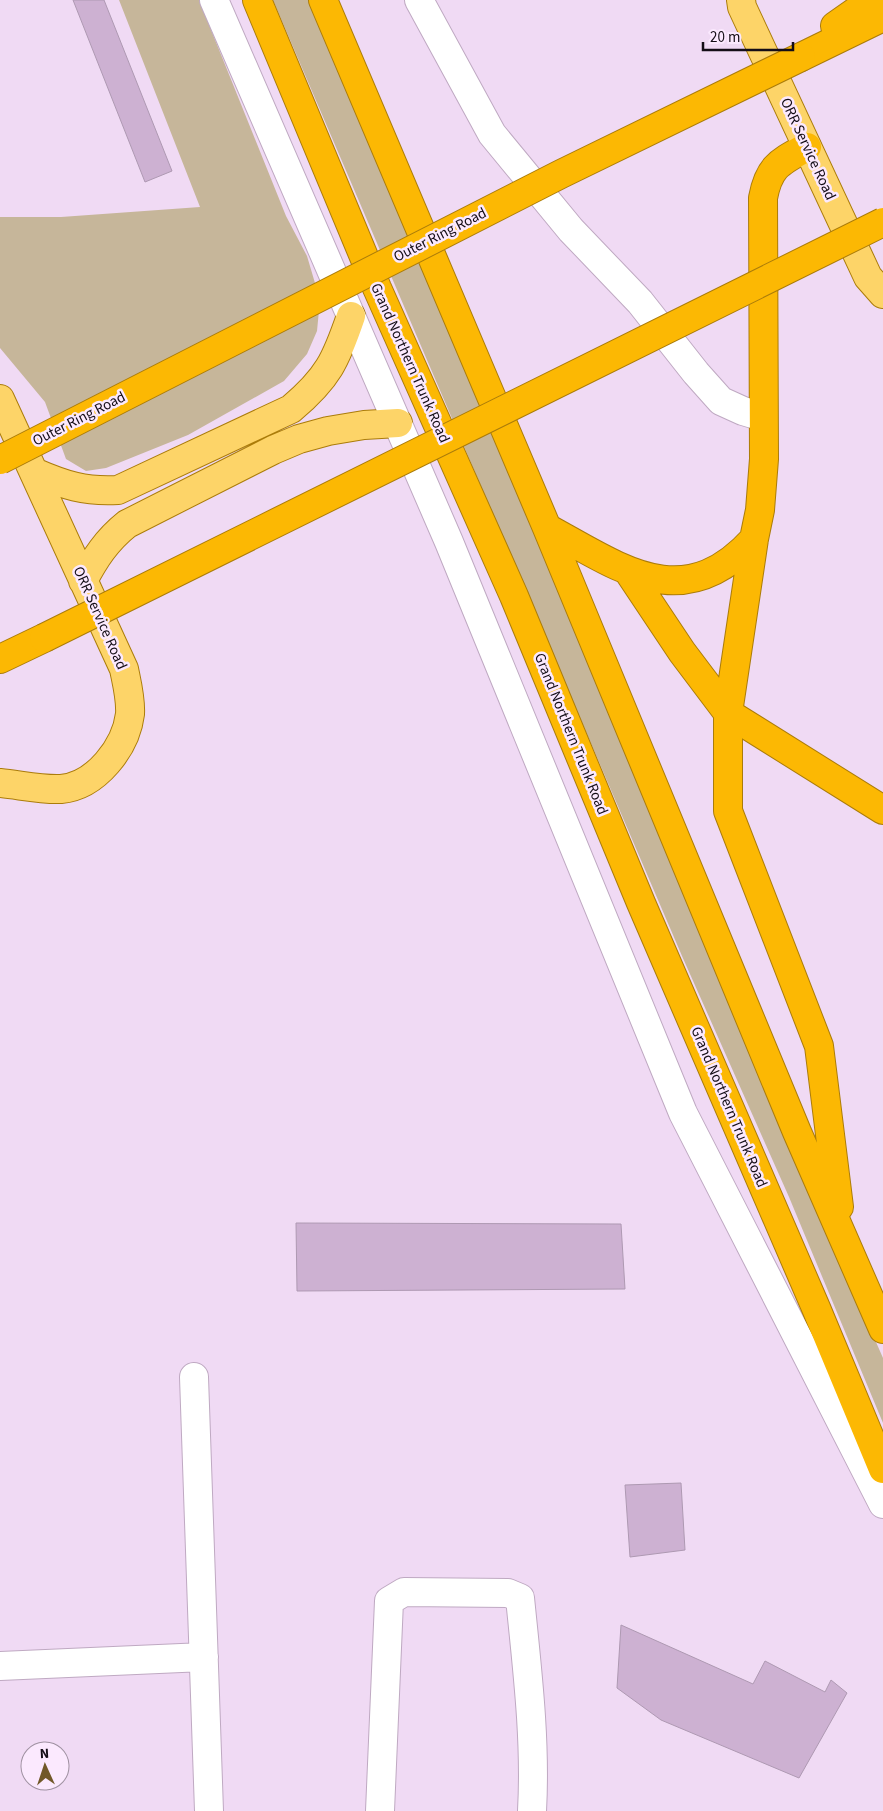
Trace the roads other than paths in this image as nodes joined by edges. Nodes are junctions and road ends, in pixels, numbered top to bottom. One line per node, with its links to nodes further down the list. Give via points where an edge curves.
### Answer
1 (214, 0): 14 (street)
2 (257, 0): 31 (highway, Grand Northern Trunk Road, via 377,288 514,596 640,903)
3 (324, 0): 20 (highway)
4 (419, 0): 16 (street, via 492,134 570,230 640,302 721,400)
5 (741, 0): 9 (main road, ORR Service Road)
6 (872, 0): 8 (highway)
7 (883, 17): 8 (highway, Outer Ring Road)
8 (801, 57): 18 (highway, Outer Ring Road, bridge, via 561,174)
9 (808, 147): 13 (main road, ORR Service Road, via 868,276); 16 (highway, via 777,163 766,181 763,198)
10 (883, 222): 12 (highway, bridge)
11 (883, 237): 12 (highway, bridge)
12 (798, 265): 24 (highway, bridge)
13 (883, 294)
14 (351, 316): 17 (street); 19 (main road, via 327,375 291,409 118,490 92,492 64,485)
15 (0, 399): 19 (main road, ORR Service Road)
16 (763, 417): 21 (highway, via 764,459)
17 (398, 423): 23 (main road, via 328,431 273,450 128,524 100,550); 32 (street, via 683,1113)
18 (0, 460)
19 (34, 472): 23 (main road, ORR Service Road)
20 (548, 528): 22 (highway); 28 (highway)
21 (754, 539): 22 (highway, via 736,558 708,575 684,581); 25 (highway)
22 (628, 571): 25 (highway)
23 (84, 581): 26 (main road, ORR Service Road, via 124,669 130,693 130,715 123,741 108,763 89,779 62,789)
24 (0, 659)
25 (728, 713): 27 (highway); 28 (highway, via 728,811 819,1046)
26 (0, 783)
27 (883, 810)
28 (843, 1238): 29 (highway)
29 (883, 1329)
30 (194, 1377): 33 (street)
31 (883, 1469)
32 (883, 1504)
33 (204, 1657): 34 (street); 35 (street)
34 (0, 1666)
35 (209, 1811)
36 (380, 1811): 37 (street, via 389,1601 404,1592 508,1593 520,1598 529,1689)
37 (532, 1811)

